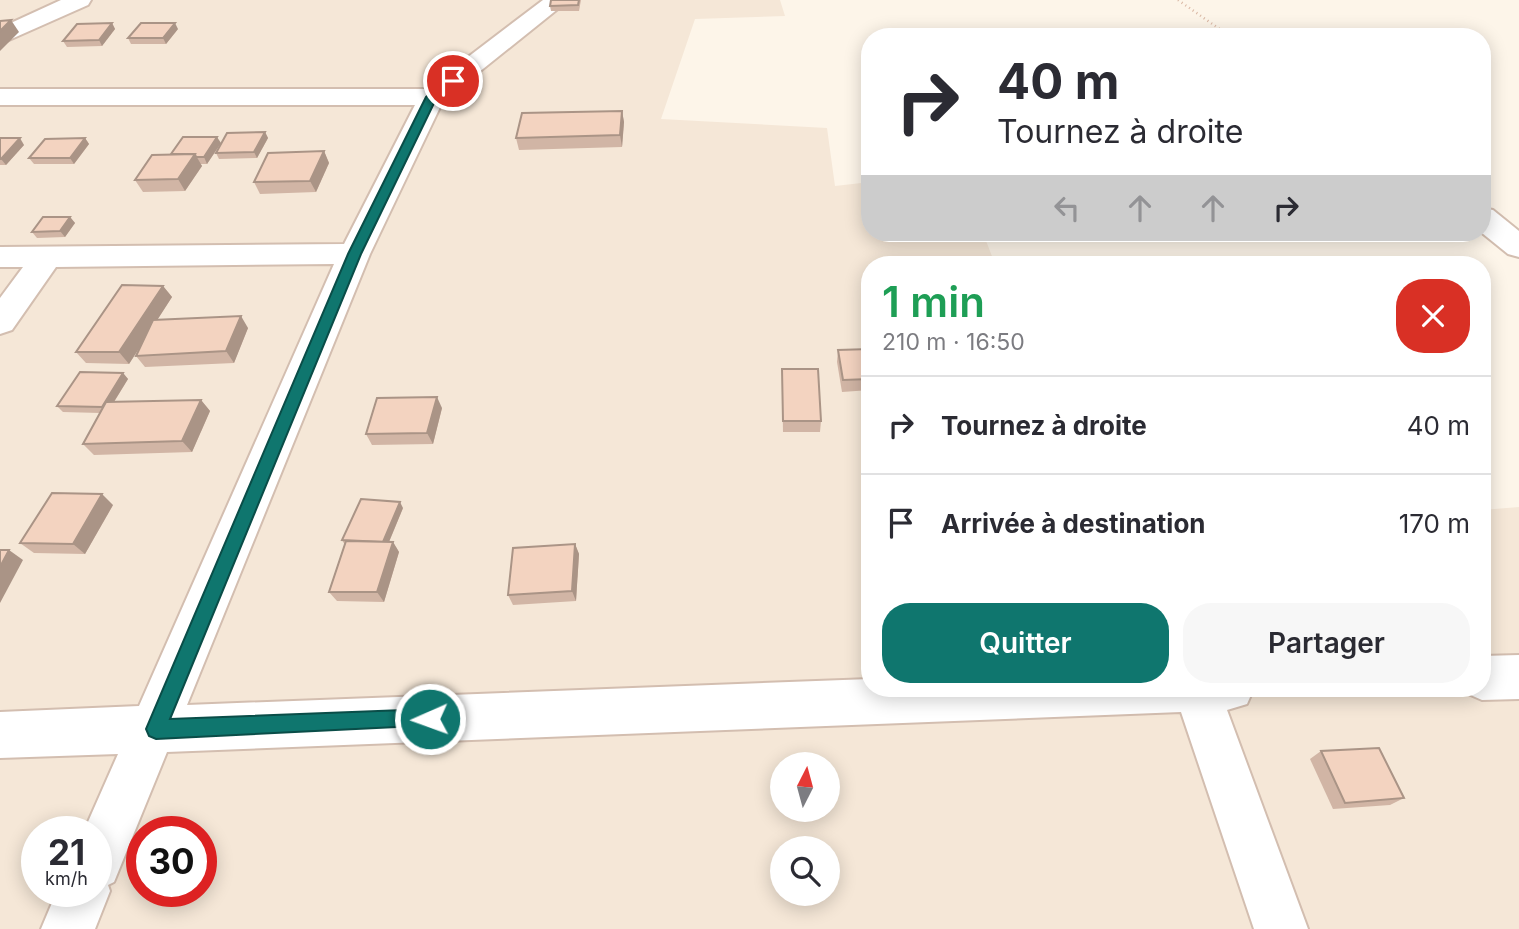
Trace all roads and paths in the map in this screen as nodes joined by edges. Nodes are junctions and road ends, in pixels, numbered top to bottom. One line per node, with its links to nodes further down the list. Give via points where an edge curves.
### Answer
1 (80, 0): 5 (street)
2 (558, 0): 7 (street)
3 (1178, 0): 4 (path)
4 (1218, 28)
5 (0, 37)
6 (0, 97): 7 (street)
7 (432, 97): 10 (street)
8 (1491, 224): 9 (street)
9 (1519, 247)
10 (354, 254): 12 (street); 18 (street)
11 (0, 257): 12 (street)
12 (47, 257): 13 (street)
13 (0, 322)
14 (1519, 677): 15 (street)
15 (1491, 678)
16 (982, 697): 18 (street)
17 (1217, 697): 23 (street)
18 (156, 729): 19 (street); 20 (street)
19 (0, 735)
20 (112, 828)
21 (78, 907): 22 (street)
22 (68, 929)
23 (1281, 929)

